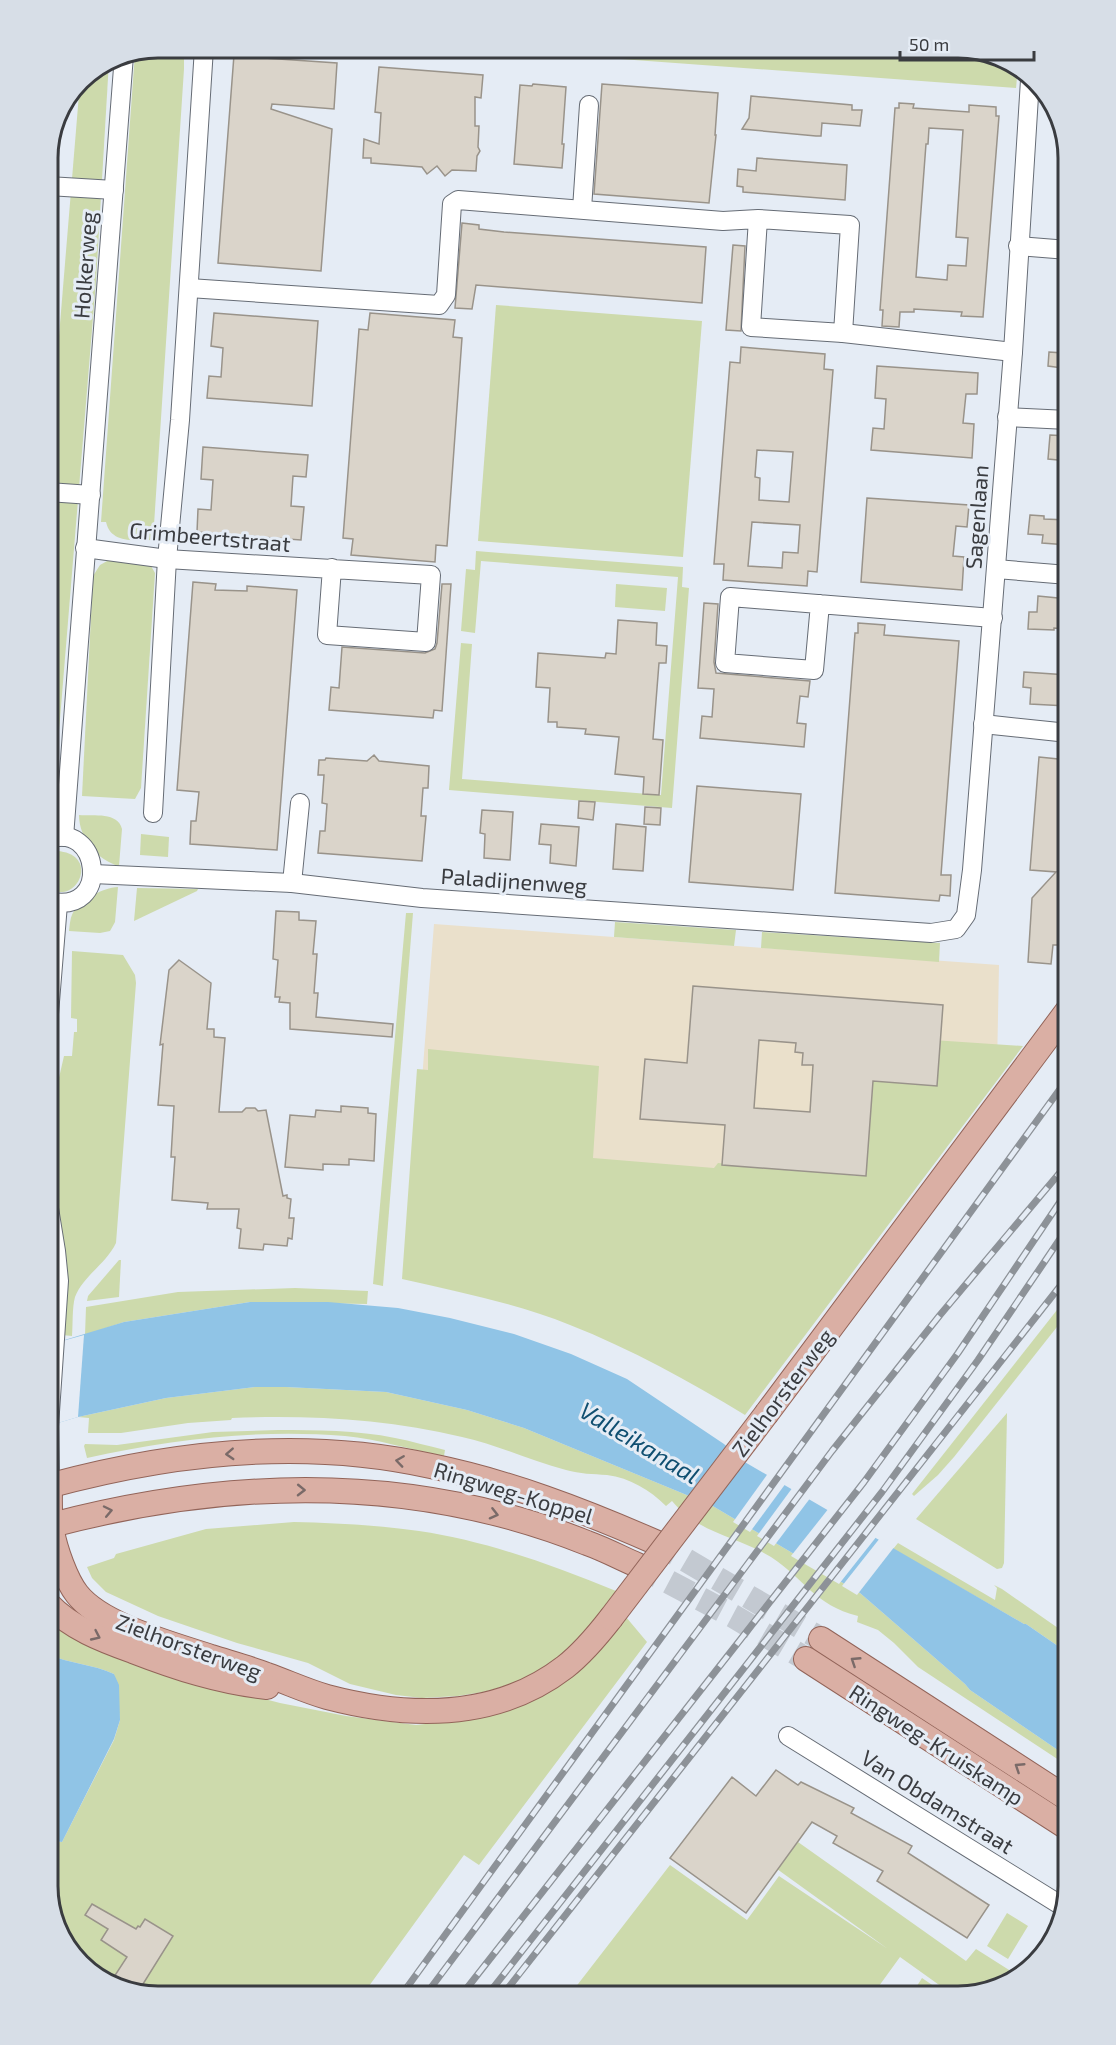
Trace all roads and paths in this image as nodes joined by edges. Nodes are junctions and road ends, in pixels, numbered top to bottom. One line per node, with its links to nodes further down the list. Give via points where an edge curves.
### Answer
1 (203, 58): 11 (street)
2 (123, 65): 6 (street, Holkerweg)
3 (1029, 89): 9 (street, Sagenlaan)
4 (590, 105): 7 (street)
5 (59, 187): 6 (street)
6 (114, 190): 17 (street, Holkerweg)
7 (582, 208): 8 (street); 11 (street, via 458,200 452,204 446,295 439,305)
8 (758, 219): 12 (street, via 752,327); 12 (street, via 850,225)
9 (1018, 246): 10 (street); 13 (street, Sagenlaan)
10 (1058, 249)
11 (189, 288): 19 (street)
12 (843, 333): 13 (street)
13 (1013, 352): 14 (street, Sagenlaan)
14 (1007, 417): 15 (street); 21 (street, Sagenlaan)
15 (1058, 420)
16 (59, 493): 17 (street)
17 (91, 495): 18 (street, Holkerweg)
18 (85, 548): 19 (street, Grimbeertstraat); 28 (street, Holkerweg)
19 (167, 559): 20 (street, Grimbeertstraat); 29 (street)
20 (332, 568): 20 (street, Grimbeertstraat, via 430,575 426,642 327,635)
21 (996, 569): 22 (street); 24 (street, Sagenlaan)
22 (1058, 575)
23 (820, 604): 23 (street, via 730,597 725,663 814,670); 24 (street)
24 (993, 618): 25 (street, Sagenlaan)
25 (983, 724): 26 (street); 34 (street, Sagenlaan, via 966,915 956,929)
26 (1058, 732)
27 (300, 803): 32 (street)
28 (59, 813)
29 (153, 813)
30 (59, 839): 31 (street, via 74,840 83,846 93,864)
31 (93, 874): 32 (street, Paladijnenweg); 33 (street, via 81,896)
32 (292, 883): 34 (street, Paladijnenweg, via 422,898)
33 (59, 903)
34 (931, 933)
35 (1058, 1023): 44 (main road, Zielhorsterweg, bridge, via 612,1618 564,1668 524,1691 483,1706 450,1711 410,1712)
36 (58, 1484): 38 (main road, Ringweg-Koppel, one-way to 36, via 596,1516 479,1477 373,1457 331,1453 216,1454 137,1465)
37 (58, 1523): 40 (main road, Ringweg-Koppel, one-way to 40, via 142,1504 235,1491 341,1490 448,1503 492,1513 588,1543)
38 (655, 1542)
39 (58, 1551): 44 (main road, Zielhorsterweg, via 72,1587 94,1610 134,1630)
40 (637, 1565)
41 (58, 1613): 44 (main road, Zielhorsterweg, one-way to 44, via 112,1644 190,1672 225,1681)
42 (821, 1639): 46 (main road, Ringweg-Kruiskamp, one-way to 42)
43 (806, 1659): 47 (main road, Ringweg-Kruiskamp)
44 (308, 1691)
45 (788, 1736): 48 (street, Van Obdamstraat)
46 (1058, 1793)
47 (1058, 1822)
48 (1056, 1902)

